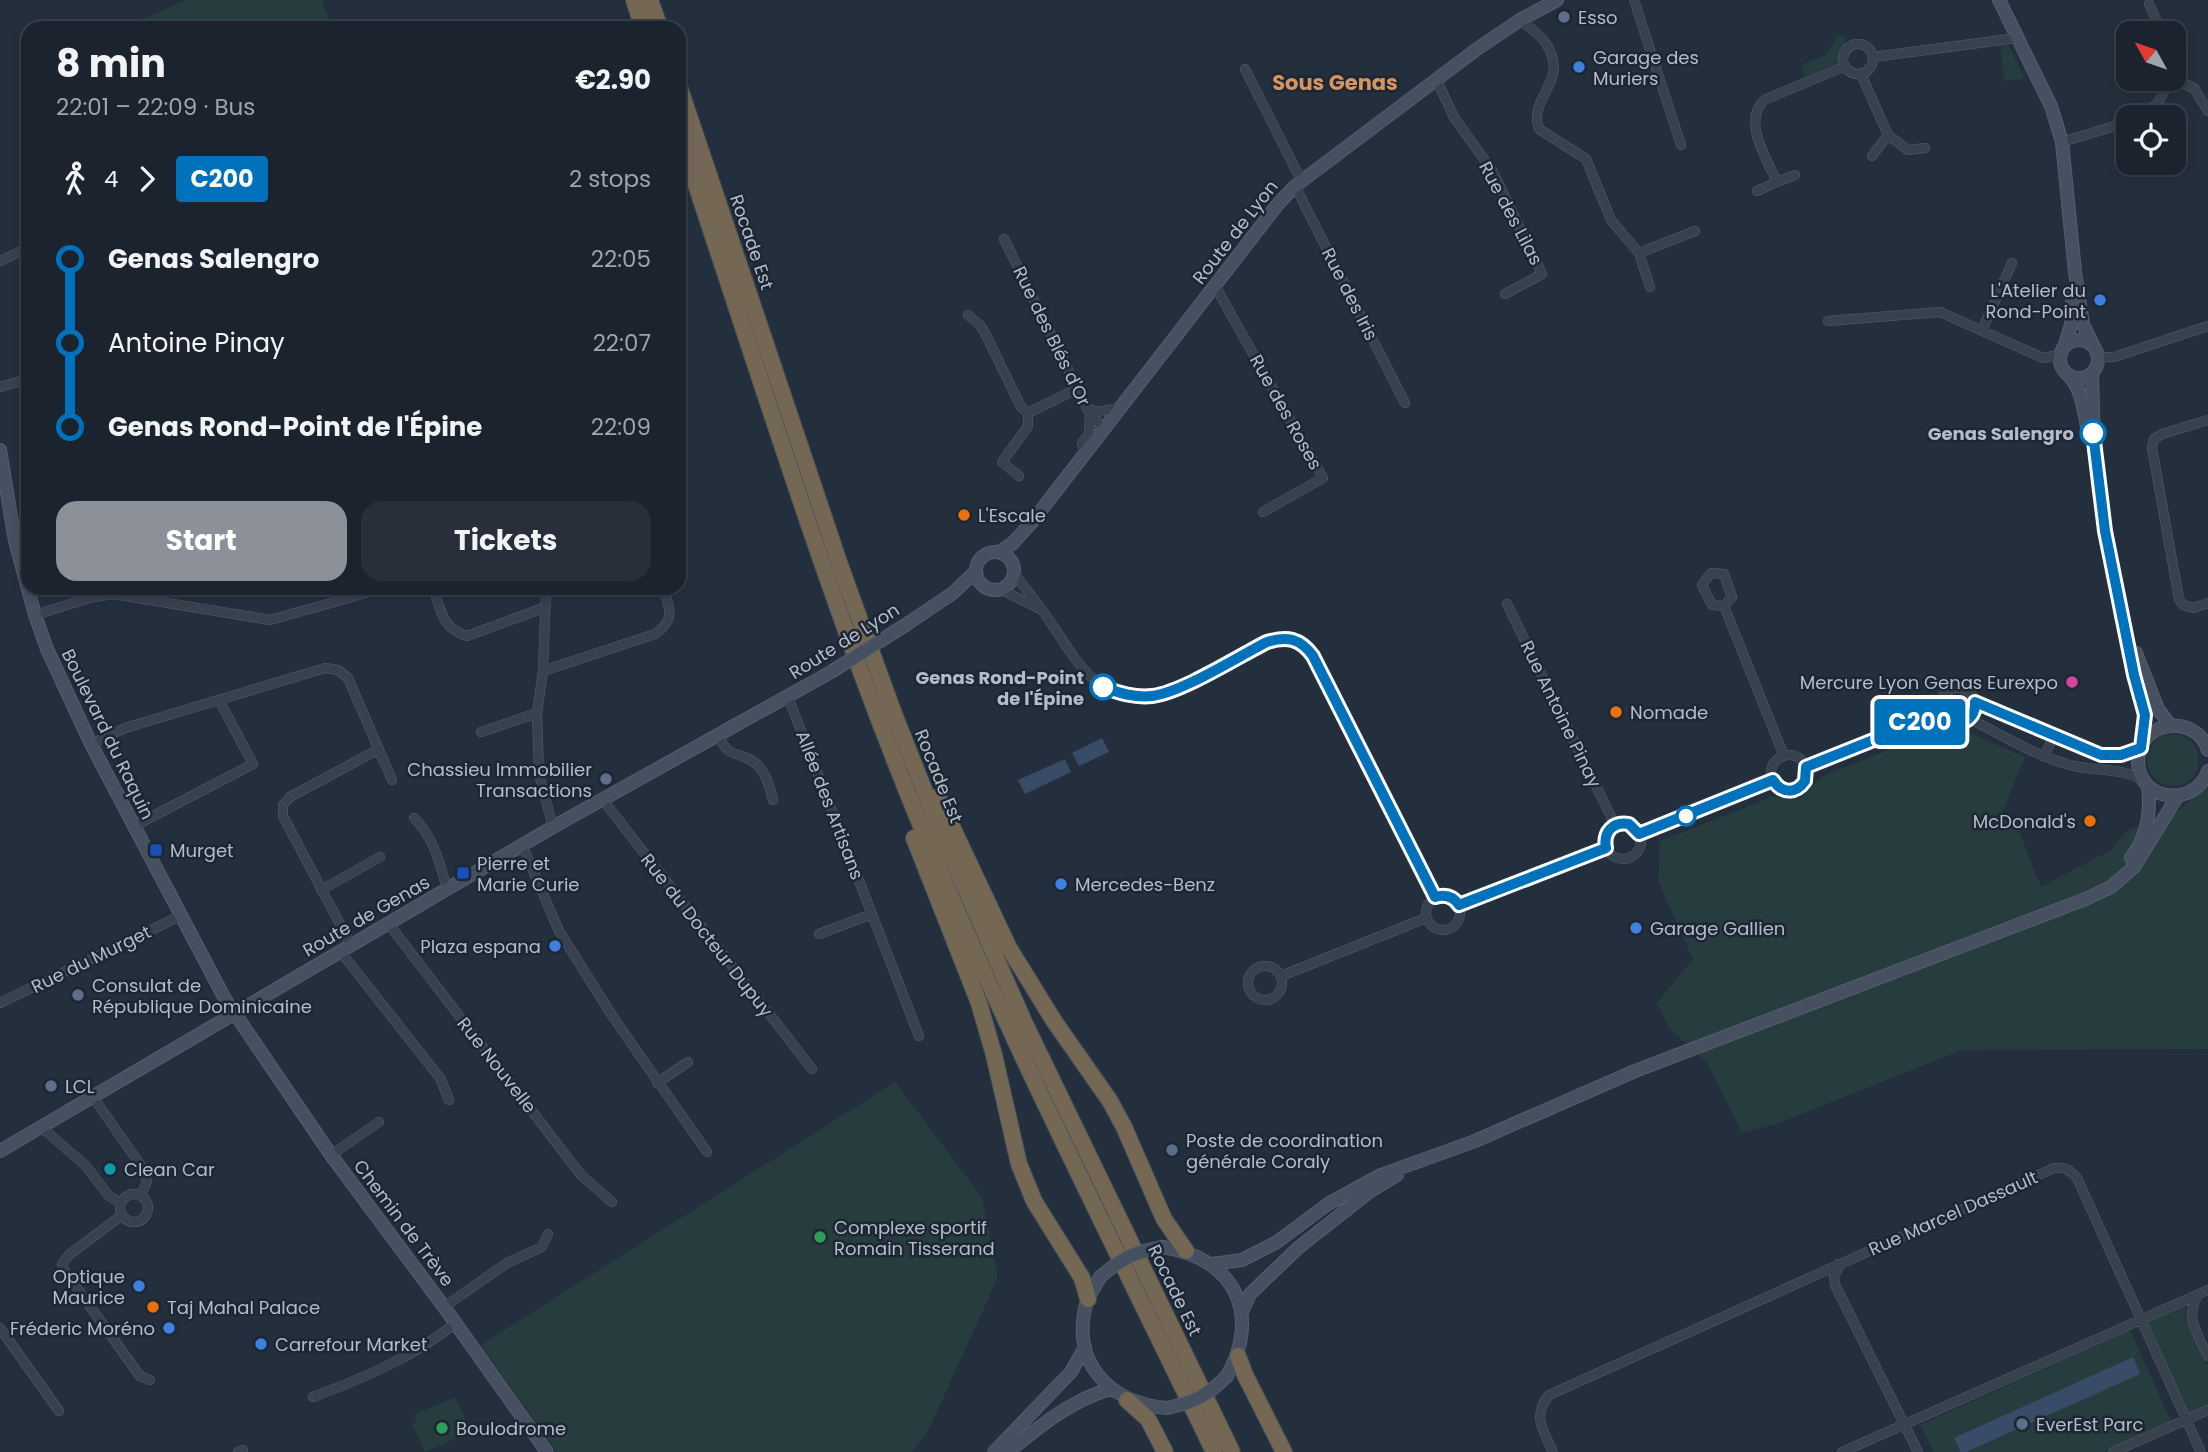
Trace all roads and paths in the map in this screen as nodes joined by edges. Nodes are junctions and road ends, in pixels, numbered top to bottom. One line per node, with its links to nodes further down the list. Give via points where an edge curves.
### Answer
1 (634, 0): 8 (highway)
2 (650, 0): 9 (highway)
3 (1557, 0): 7 (main road, Route de Lyon)
4 (1634, 0): 23 (street)
5 (1999, 0): 11 (main road)
6 (2149, 4): 10 (street)
7 (1520, 20): 16 (main road, Route de Lyon); 34 (street, via 1544,41 1554,66 1536,113 1539,129 1586,159 1611,220)
8 (641, 21)
9 (658, 21)
10 (2157, 21)
11 (2017, 38): 12 (street); 22 (main road, via 2051,106)
12 (1874, 57): 13 (street, via 1870,48 1856,44 1845,52); 15 (street, via 1872,66)
13 (1845, 66): 15 (street, via 1851,73); 28 (street, via 1758,106 1758,140)
14 (1245, 69): 29 (street, Rue des Iris)
15 (1861, 74): 21 (street)
16 (1436, 79): 29 (main road, Route de Lyon); 40 (street, Rue des Lilas, via 1455,119 1492,170 1542,274)
17 (2186, 85): 19 (street, via 2194,88)
18 (686, 107): 93 (highway, Rocade Est)
19 (2208, 111)
20 (2116, 126): 22 (street)
21 (1888, 135): 24 (street, via 1908,150); 26 (street)
22 (2062, 142): 37 (main road)
23 (1681, 145)
24 (1925, 148)
25 (686, 155): 103 (highway, Rocade Est)
26 (1872, 156)
27 (1795, 176): 28 (street)
28 (1777, 182): 30 (street)
29 (1298, 183): 38 (main road, Route de Lyon); 53 (street, Rue des Iris)
30 (1757, 191)
31 (1695, 232): 34 (street)
32 (1004, 239): 52 (street, Rue des Blés d'Or)
33 (21, 251): 35 (street)
34 (1639, 253): 39 (street)
35 (0, 261)
36 (2011, 263): 44 (street)
37 (2075, 272): 45 (main road, via 2083,324); 46 (main road, via 2071,325)
38 (1215, 286): 54 (main road, Route de Lyon); 64 (street, Rue des Roses, via 1323,478)
39 (1650, 287)
40 (1505, 294)
41 (968, 315): 56 (street, via 980,325)
42 (1828, 321): 44 (street, via 1940,312)
43 (2208, 326): 47 (street, via 2114,357)
44 (1982, 330): 46 (street, via 2043,358)
45 (2093, 345): 46 (main road, via 2082,339 2070,341); 47 (main road)
46 (2062, 350): 49 (main road, via 2061,367)
47 (2098, 358): 48 (main road)
48 (2092, 373): 49 (main road); 60 (main road)
49 (2070, 376): 60 (main road, via 2079,392)
50 (21, 381): 51 (street)
51 (0, 387)
52 (1077, 388): 55 (street, Rue des Blés d'Or); 56 (street)
53 (1405, 403)
54 (1120, 408): 55 (street); 58 (main road, Route de Lyon)
55 (1088, 410): 58 (street, Rue des Blés d'Or); 61 (street)
56 (1028, 413): 62 (street, via 1028,426 1002,462)
57 (2208, 420): 80 (street, via 2154,439 2152,448 2179,599 2193,608)
58 (1104, 429): 61 (main road, Route de Lyon)
59 (0, 450): 63 (main road, Boulevard du Raquin)
60 (2094, 450): 86 (main road)
61 (1084, 455): 65 (main road, Route de Lyon)
62 (1019, 476)
63 (3, 490): 66 (main road, Boulevard du Raquin)
64 (1263, 512)
65 (1032, 522): 67 (main road, Route de Lyon); 68 (main road, Route de Lyon)
66 (21, 536)
67 (999, 552): 68 (main road); 69 (main road, via 984,556)
68 (1014, 569): 71 (main road, via 1011,583); 84 (street)
69 (976, 571): 70 (main road); 72 (main road, Route de Lyon)
70 (987, 589): 71 (main road); 72 (main road, Route de Lyon)
71 (1002, 590): 84 (street)
72 (953, 593): 88 (main road, Route de Lyon, bridge)
73 (32, 595): 85 (main road, Boulevard du Raquin)
74 (107, 595): 85 (street)
75 (119, 595): 76 (street, via 270,620)
76 (359, 595)
77 (435, 595): 83 (street, via 445,622 454,632 467,636)
78 (546, 595): 83 (street)
79 (665, 595): 87 (street, via 670,616 667,626 655,634)
80 (2208, 603)
81 (1507, 604): 120 (street, Rue Antoine Pinay)
82 (1724, 606): 107 (street)
83 (546, 607): 87 (street)
84 (1043, 611): 128 (street, via 1076,664 1105,688 1136,696 1177,689 1283,637 1306,646)
85 (35, 615): 102 (main road, Boulevard du Raquin)
86 (2121, 615): 97 (main road, via 2158,709); 104 (main road, via 2145,715)
87 (543, 671): 91 (street)
88 (788, 697): 95 (main road, Route de Lyon); 131 (street, Allée des Artisans)
89 (219, 701): 102 (street, via 125,728); 105 (street, via 325,668 338,670 354,689); 119 (street, via 253,764)
90 (1975, 702): 92 (street, via 1969,692 1953,689 1943,696); 94 (street); 96 (street)
91 (537, 713): 98 (street); 121 (street, via 538,774)
92 (1941, 713): 96 (street, via 1954,723); 109 (street)
93 (894, 714): 157 (highway, via 907,725 1009,948 1110,1101 1164,1219); 183 (highway, Rocade Est, via 1014,1001)
94 (2006, 715): 99 (street); 100 (street)
95 (753, 717): 101 (main road, Route de Genas)
96 (1970, 719): 99 (street)
97 (2170, 725): 104 (main road, via 2151,733); 106 (main road, via 2191,729)
98 (481, 732)
99 (1999, 733): 108 (street)
100 (2054, 735): 104 (street, via 2101,755 2121,755); 108 (street)
101 (718, 736): 116 (main road, Route de Genas); 117 (street, via 726,751 756,763)
102 (91, 744): 119 (main road, Boulevard du Raquin)
103 (888, 744): 161 (highway, via 884,756 983,1015 1019,1164 1034,1201 1082,1278); 182 (highway, Rocade Est, via 999,1006)
104 (2142, 745): 113 (main road, via 2138,762)
105 (379, 749): 111 (street); 127 (street, via 283,805 283,816)
106 (2208, 750)
107 (1784, 756): 109 (street, via 1796,757); 112 (street, via 1772,768)
108 (2044, 757): 113 (street, via 2121,771)
109 (1806, 767): 112 (street, via 1805,781 1797,789 1780,789)
110 (2208, 771): 114 (main road)
111 (392, 780)
112 (1773, 780): 122 (street)
113 (2146, 783): 115 (main road, via 2165,796); 129 (main road, via 2151,806 2135,852 2107,882)
114 (2203, 787): 115 (main road)
115 (2177, 797): 129 (main road, via 2134,867 2110,887)
116 (603, 800): 121 (main road, Route de Genas); 142 (street, Rue du Docteur Dupuy)
117 (773, 800)
118 (414, 818): 126 (street, via 436,850)
119 (134, 825): 132 (main road, Boulevard du Raquin)
120 (1615, 825): 122 (street, via 1629,824); 124 (street, via 1605,836)
121 (552, 827): 123 (main road, Route de Genas)
122 (1639, 834): 124 (street, via 1639,848 1631,856 1617,858)
123 (522, 845): 126 (main road, Route de Genas); 143 (street, via 559,931)
124 (1606, 848): 130 (street)
125 (380, 858): 127 (street)
126 (447, 889): 134 (main road, Route de Genas)
127 (321, 890): 136 (street)
128 (1435, 897): 130 (street, via 1446,896); 133 (street)
129 (2069, 904): 151 (main road, via 1635,1071)
130 (1459, 905): 133 (street, via 1459,920 1449,929 1436,929)
131 (872, 914): 135 (street); 140 (street, Allée des Artisans)
132 (182, 915): 138 (street, Rue du Murget); 139 (main road, Boulevard du Raquin)
133 (1426, 918): 137 (street)
134 (388, 923): 136 (main road, Route de Genas); 153 (street, Rue Nouvelle, via 581,1175)
135 (819, 933)
136 (345, 948): 139 (main road, Route de Genas); 145 (street, via 440,1078)
137 (1281, 976): 137 (street, via 1271,966 1261,966 1250,974 1248,989 1260,1000 1271,999 1281,990)
138 (0, 1003)
139 (235, 1014): 144 (main road, Route de Genas); 150 (main road, Chemin de Trève)
140 (919, 1036)
141 (688, 1062): 143 (street)
142 (812, 1069)
143 (657, 1083): 149 (street)
144 (93, 1097): 147 (main road, Route de Genas); 152 (street, via 144,1170 147,1181)
145 (449, 1100)
146 (379, 1122): 150 (street)
147 (41, 1127): 148 (main road, Route de Genas); 154 (street)
148 (0, 1151)
149 (707, 1152)
150 (331, 1154): 162 (main road, Chemin de Trève)
151 (1419, 1163): 158 (main road, via 1381,1175 1328,1203 1278,1242 1242,1260); 163 (main road, via 1327,1223 1250,1294)
152 (141, 1196): 154 (street, via 131,1194); 155 (street, via 147,1207 142,1219 134,1222)
153 (612, 1202)
154 (121, 1203): 155 (street)
155 (122, 1216): 170 (street, via 62,1264 140,1376)
156 (548, 1234): 162 (street, via 542,1247 507,1263)
157 (1186, 1251): 158 (main road); 161 (main road, bridge, via 1163,1247 1118,1261)
158 (1212, 1264): 163 (main road, via 1231,1285)
159 (1838, 1264): 164 (street, Rue Marcel Dassault, via 2062,1167 2077,1178); 177 (street, via 1835,1286); 185 (street, Rue Marcel Dassault, via 1549,1395 1539,1415)
160 (2204, 1292): 164 (street); 169 (street, via 2191,1306 2191,1317)
161 (1088, 1298): 167 (main road, via 1083,1322)
162 (444, 1307): 165 (main road, Chemin de Trève)
163 (1242, 1312): 168 (main road)
164 (2141, 1321): 176 (street, Rue Marcel Dassault); 177 (street)
165 (456, 1323): 172 (street, via 406,1358); 178 (main road, Chemin de Trève)
166 (0, 1328): 175 (street)
167 (1085, 1347): 171 (main road, via 1094,1370); 179 (main road, via 1070,1372)
168 (1238, 1356): 173 (main road, bridge, via 1227,1376 1190,1403 1167,1408); 184 (highway)
169 (2208, 1356)
170 (150, 1380)
171 (1110, 1389): 173 (main road); 180 (main road, via 1058,1412)
172 (313, 1397)
173 (1127, 1400): 181 (highway, via 1148,1419)
174 (2208, 1410): 176 (street)
175 (60, 1411)
176 (2186, 1419): 188 (street); 189 (street, Rue Marcel Dassault)
177 (1904, 1423): 186 (street); 187 (street)
178 (547, 1452)
179 (994, 1452)
180 (1008, 1452)
181 (1165, 1452)
182 (1214, 1452)
183 (1232, 1452)
184 (1284, 1452)
185 (1553, 1452)
186 (1842, 1452)
187 (1919, 1452)
188 (2113, 1452)
189 (2201, 1452)

